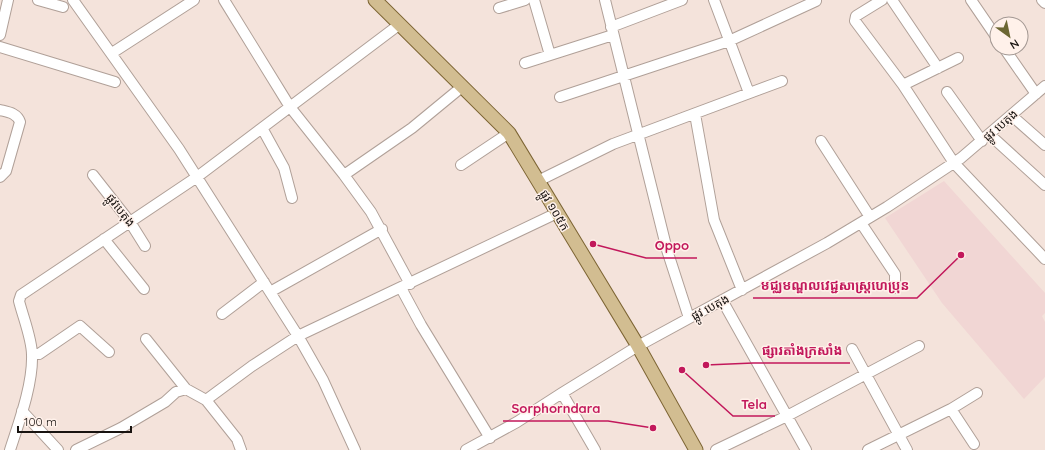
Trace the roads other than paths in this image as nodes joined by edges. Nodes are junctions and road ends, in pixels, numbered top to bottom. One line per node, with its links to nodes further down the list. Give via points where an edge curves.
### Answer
1 (8, 0): 23 (street)
2 (38, 0): 18 (street)
3 (73, 0): 26 (street)
4 (194, 0): 26 (street)
5 (224, 0): 42 (street)
6 (375, 0): 20 (main road, ផ្លូវ ១០៥ក)
7 (525, 0): 19 (street)
8 (534, 0): 27 (street)
9 (605, 0): 22 (street)
10 (682, 0): 22 (street)
11 (714, 0): 24 (street)
12 (882, 0): 35 (street, via 854,18)
13 (892, 0): 31 (street)
14 (971, 0): 21 (street)
15 (1042, 0): 17 (street)
16 (816, 1): 24 (street)
17 (1045, 3)
18 (63, 7)
19 (499, 8)
20 (400, 24): 36 (main road, ផ្លូវ ១០៥ក); 42 (street)
21 (989, 26)
22 (612, 31): 27 (street); 32 (street)
23 (0, 35)
24 (729, 41): 32 (street); 39 (street)
25 (0, 47): 34 (street)
26 (112, 53): 57 (street)
27 (550, 55): 30 (street)
28 (1010, 56): 40 (street)
29 (958, 58): 31 (street)
30 (525, 63)
31 (938, 68): 35 (street)
32 (624, 77): 41 (street); 48 (street)
33 (782, 81): 39 (street)
34 (115, 82)
35 (903, 85): 52 (street)
36 (463, 86): 47 (main road, ផ្លូវ ១០៥ក); 55 (street, via 400,138)
37 (1045, 86): 40 (street, ផ្លូវ បេតុង)
38 (947, 92): 49 (street)
39 (749, 93): 44 (street)
40 (1036, 94): 45 (street, ផ្លូវ បេតុង)
41 (560, 97)
42 (290, 107): 46 (street); 55 (street)
43 (0, 110): 56 (street, via 14,114 19,117 20,122 6,170)
44 (695, 114): 48 (street); 73 (street, via 714,220)
45 (1011, 116): 49 (street, ផ្លូវ បេតុង); 51 (street)
46 (262, 128): 57 (street); 60 (street, via 284,168)
47 (509, 133): 53 (street); 58 (main road, ផ្លូវ ១០៥ក)
48 (639, 134): 58 (street); 77 (street, via 667,250)
49 (986, 138): 52 (street, ផ្លូវ បេតុង); 59 (street)
50 (821, 141): 62 (street)
51 (1045, 145)
52 (954, 163): 62 (street, ផ្លូវ បេតុង); 67 (street)
53 (461, 165)
54 (93, 175): 63 (street, ផ្លូវបេតុង)
55 (344, 175): 64 (street)
56 (0, 177)
57 (197, 178): 63 (street); 68 (street)
58 (538, 181): 61 (main road, ផ្លូវ ១០៥ក)
59 (1045, 185)
60 (292, 198)
61 (557, 213): 69 (street); 80 (main road, ផ្លូវ ១០៥ក)
62 (866, 220): 71 (street, via 894,274); 73 (street, ផ្លូវ បេតុង)
63 (130, 222): 65 (street); 66 (street, ផ្លូវបេតុង)
64 (382, 229): 69 (street); 74 (street)
65 (104, 239): 72 (street); 84 (street, via 20,297)
66 (145, 246)
67 (1045, 258)
68 (264, 282): 74 (street); 76 (street)
69 (410, 284): 70 (street)
70 (400, 288): 78 (street); 94 (street)
71 (895, 288)
72 (144, 289)
73 (742, 290): 75 (street, ផ្លូវ បេតុង)
74 (270, 292): 78 (street)
75 (722, 300): 77 (street, ផ្លូវ បេតុង); 92 (street)
76 (222, 314)
77 (689, 318): 80 (street, ផ្លូវ បេតុង)
78 (298, 336): 89 (street); 100 (street, via 323,380)
79 (146, 339): 86 (street)
80 (638, 346): 87 (street, ផ្លូវ បេតុង); 103 (main road, ផ្លូវ ១០៥ក)
81 (919, 346): 85 (street)
82 (852, 349): 85 (street)
83 (109, 352): 84 (street, via 80,326 38,354)
84 (32, 354): 91 (street)
85 (866, 374): 92 (street); 93 (street)
86 (186, 389): 89 (street); 98 (street, via 176,392 165,402 121,428)
87 (562, 392): 94 (street, ផ្លូវ បេតុង); 102 (street)
88 (978, 393): 90 (street)
89 (206, 400): 99 (street, via 237,439)
90 (950, 409): 93 (street); 95 (street)
91 (22, 411): 96 (street); 97 (street)
92 (787, 416): 104 (street); 105 (street)
93 (898, 435): 106 (street); 107 (street)
94 (490, 438): 101 (street, ផ្លូវ បេតុង)
95 (974, 444)
96 (10, 450)
97 (58, 450)
98 (76, 450)
99 (241, 450)
100 (355, 450)
101 (466, 450)
102 (595, 450)
103 (696, 450)
104 (716, 450)
105 (806, 450)
106 (868, 450)
107 (907, 450)

